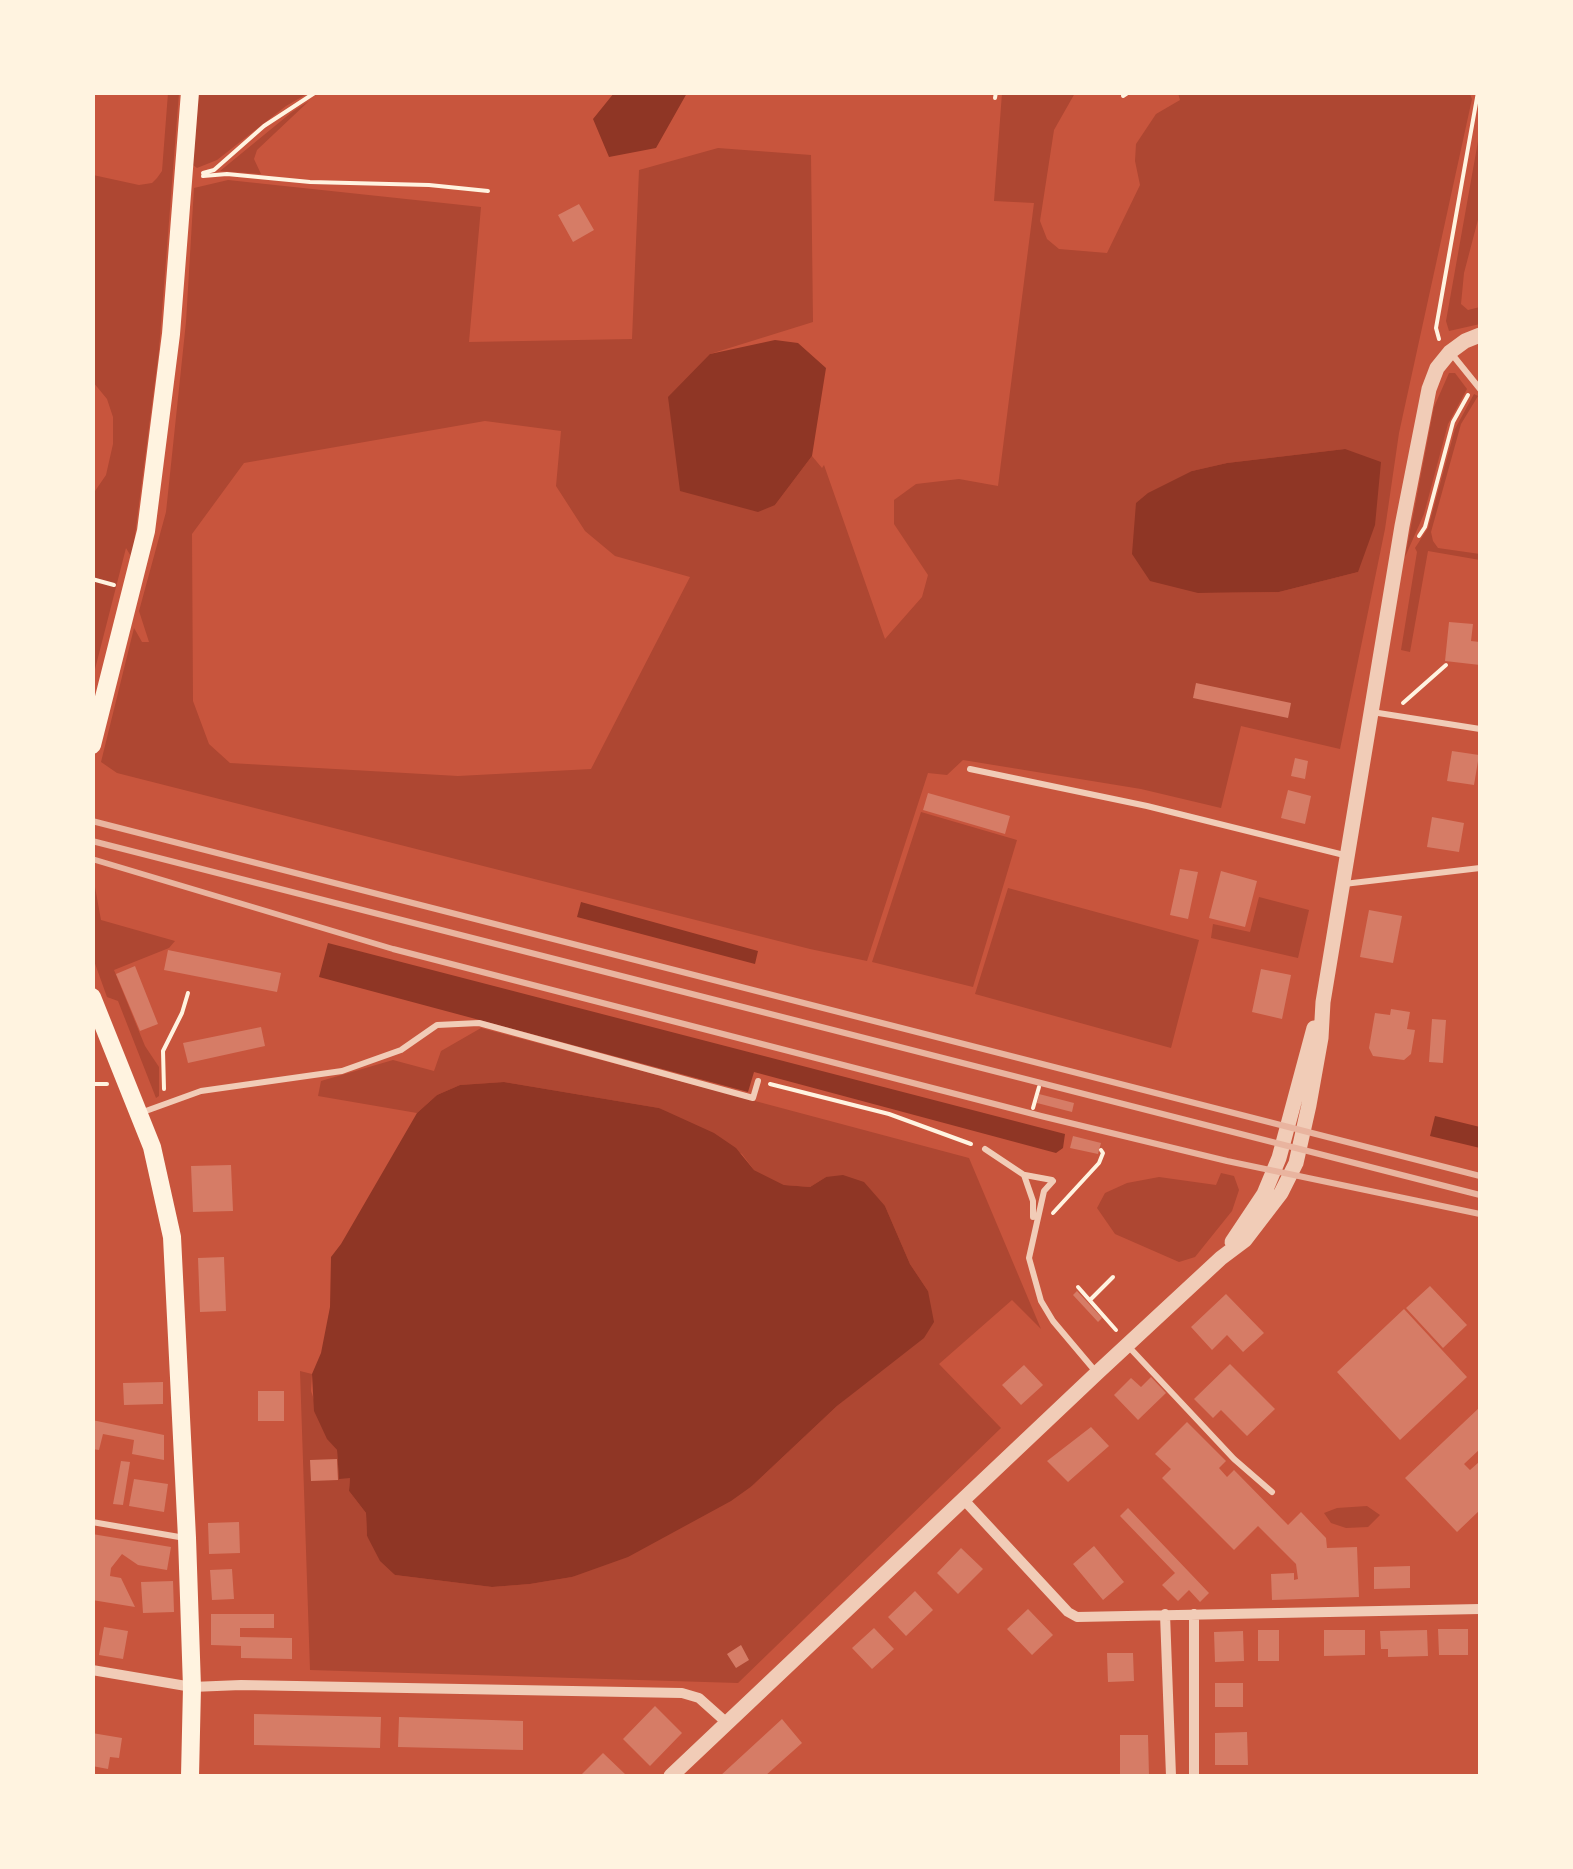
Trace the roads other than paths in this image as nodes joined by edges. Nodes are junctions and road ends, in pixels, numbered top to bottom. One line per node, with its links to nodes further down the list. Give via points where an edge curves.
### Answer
1 (190, 92): 7 (main road, via 171,334 146,531)
2 (1480, 335): 3 (street)
3 (1450, 352): 4 (lane); 5 (street, via 1429,389)
4 (1479, 387)
5 (1371, 712): 6 (lane); 9 (street)
6 (1480, 730)
7 (92, 744)
8 (970, 769): 9 (lane)
9 (1347, 856): 11 (street)
10 (1480, 868): 11 (lane)
11 (1342, 884): 18 (street, via 1296,1163 1245,1240)
12 (92, 997): 14 (main road)
13 (758, 1081): 14 (lane, via 753,1098 480,1023 438,1025 401,1050 342,1070 201,1091)
14 (139, 1113): 23 (main road, via 172,1237)
15 (985, 1148): 16 (lane)
16 (1024, 1175): 17 (lane); 17 (lane, via 1053,1181)
17 (1034, 1228): 19 (lane, via 1029,1258 1041,1301)
18 (1120, 1342): 19 (street); 20 (lane)
19 (1097, 1372): 21 (street)
20 (1272, 1492)
21 (964, 1500): 25 (street, via 1068,1612); 29 (street)
22 (92, 1522): 23 (lane)
23 (187, 1538): 28 (main road)
24 (1480, 1609): 26 (street)
25 (1165, 1614): 26 (street); 32 (street)
26 (1194, 1614): 33 (street)
27 (92, 1670): 28 (street)
28 (192, 1687): 29 (street, via 682,1693 700,1698); 30 (main road)
29 (727, 1723): 31 (street)
30 (190, 1776)
31 (671, 1776)
32 (1171, 1776)
33 (1194, 1776)

